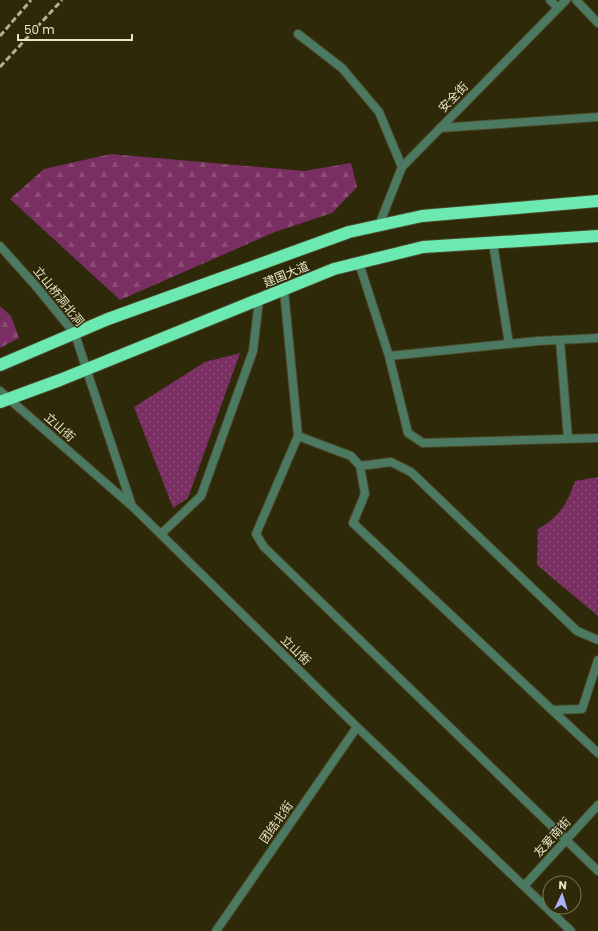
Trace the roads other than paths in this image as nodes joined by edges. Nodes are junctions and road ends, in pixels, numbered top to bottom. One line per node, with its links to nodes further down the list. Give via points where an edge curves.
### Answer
1 (550, 0): 4 (street)
2 (566, 0): 4 (street, 安全街)
3 (576, 0): 5 (street)
4 (558, 8): 8 (street, 安全街)
5 (598, 23)
6 (298, 34): 9 (street, via 342,68 378,112)
7 (598, 117): 8 (street)
8 (440, 128): 9 (street, 安全街)
9 (402, 167): 11 (street, 安全街)
10 (598, 201): 11 (highway, 建国大道, via 422,216)
11 (380, 225): 18 (highway, 建国大道, via 349,232)
12 (598, 236): 13 (highway, 建国大道)
13 (492, 242): 15 (highway, 建国大道, via 423,247); 21 (street)
14 (0, 246): 18 (street, 立山桥洞北洞)
15 (359, 263): 16 (highway, 建国大道, via 334,269); 22 (street)
16 (284, 290): 17 (highway, 建国大道); 26 (street)
17 (259, 300): 24 (highway, 建国大道); 31 (street, via 253,351 201,496)
18 (75, 334): 23 (highway, 建国大道); 24 (street, 立山桥洞北洞)
19 (598, 338): 20 (street)
20 (560, 340): 21 (street); 28 (street)
21 (509, 344): 22 (street)
22 (389, 356): 28 (street, via 408,433 423,443)
23 (0, 365)
24 (86, 368): 25 (highway, 建国大道, via 60,380); 30 (street, 立山桥洞北洞)
25 (3, 397): 30 (street, 立山街)
26 (298, 436): 29 (street, via 351,456); 38 (street, via 256,534 264,547)
27 (598, 438): 28 (street)
28 (568, 439)
29 (360, 466): 32 (street, via 391,462 411,472 577,631); 34 (street, via 365,494 353,523)
30 (133, 507): 31 (street, 立山街)
31 (161, 534): 35 (street, 立山街)
32 (598, 640)
33 (598, 660): 34 (street, via 582,709)
34 (552, 710): 36 (street)
35 (357, 727): 40 (street, 立山街); 41 (street, 团结北街)
36 (598, 754)
37 (598, 805): 38 (street, 友爱南街)
38 (566, 840): 39 (street); 40 (street, 友爱南街)
39 (598, 871)
40 (524, 886): 42 (street, 立山街)
41 (216, 931)
42 (571, 931)

